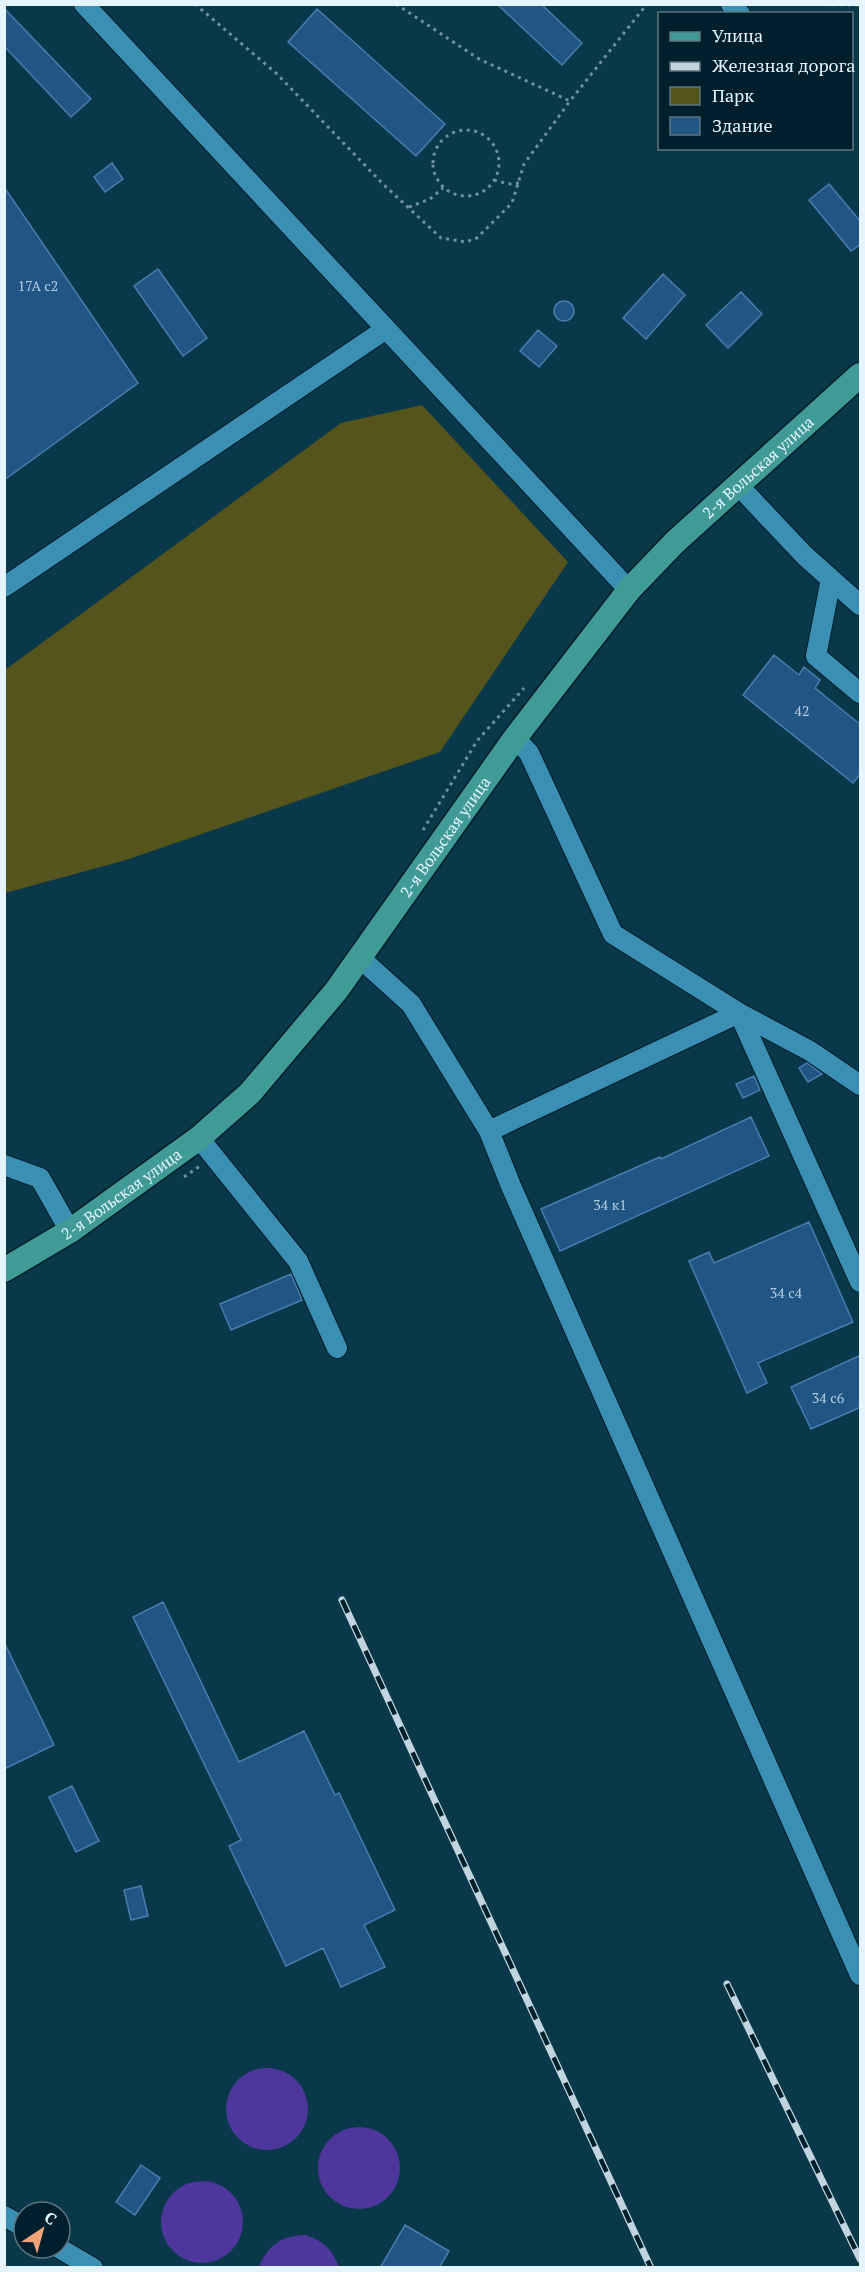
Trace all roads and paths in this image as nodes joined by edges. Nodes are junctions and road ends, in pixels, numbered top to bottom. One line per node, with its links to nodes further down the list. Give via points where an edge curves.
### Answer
1 (84, 4): 12 (street)
2 (195, 4): 11 (path, via 277,74)
3 (396, 4): 7 (path, via 479,59)
4 (647, 4): 7 (path)
5 (773, 4): 6 (path)
6 (861, 5)
7 (570, 100): 9 (path, via 524,164)
8 (494, 180): 9 (path); 10 (path, via 487,189 465,196); 10 (path, via 498,152 478,131 464,129 440,140 434,151 435,177)
9 (519, 183): 11 (path, via 512,202 477,238 466,242 441,238)
10 (443, 188): 11 (path, via 430,199)
11 (408, 207)
12 (386, 329): 16 (street); 17 (street)
13 (861, 375): 14 (main road, 2-я Вольская улица)
14 (738, 485): 15 (street); 17 (main road, 2-я Вольская улица)
15 (831, 579): 18 (street); 20 (street, via 816,656)
16 (4, 587)
17 (629, 590): 21 (main road, 2-я Вольская улица)
18 (861, 605)
19 (524, 688): 22 (path, via 477,741)
20 (861, 693)
21 (515, 738): 23 (main road, 2-я Вольская улица); 24 (street, via 528,753 613,934)
22 (419, 838)
23 (360, 958): 26 (street, via 411,1004); 27 (main road, 2-я Вольская улица, via 279,1062)
24 (738, 1013): 25 (street, via 810,1051); 26 (street); 31 (street)
25 (861, 1085)
26 (489, 1131): 33 (street)
27 (199, 1138): 29 (main road, 2-я Вольская улица); 32 (street, via 298,1261)
28 (4, 1165): 29 (street, via 40,1178)
29 (70, 1231): 30 (main road, 2-я Вольская улица)
30 (4, 1270)
31 (861, 1282)
32 (337, 1348)
33 (861, 1975)
34 (72, 2256): 35 (street)
35 (93, 2268)

